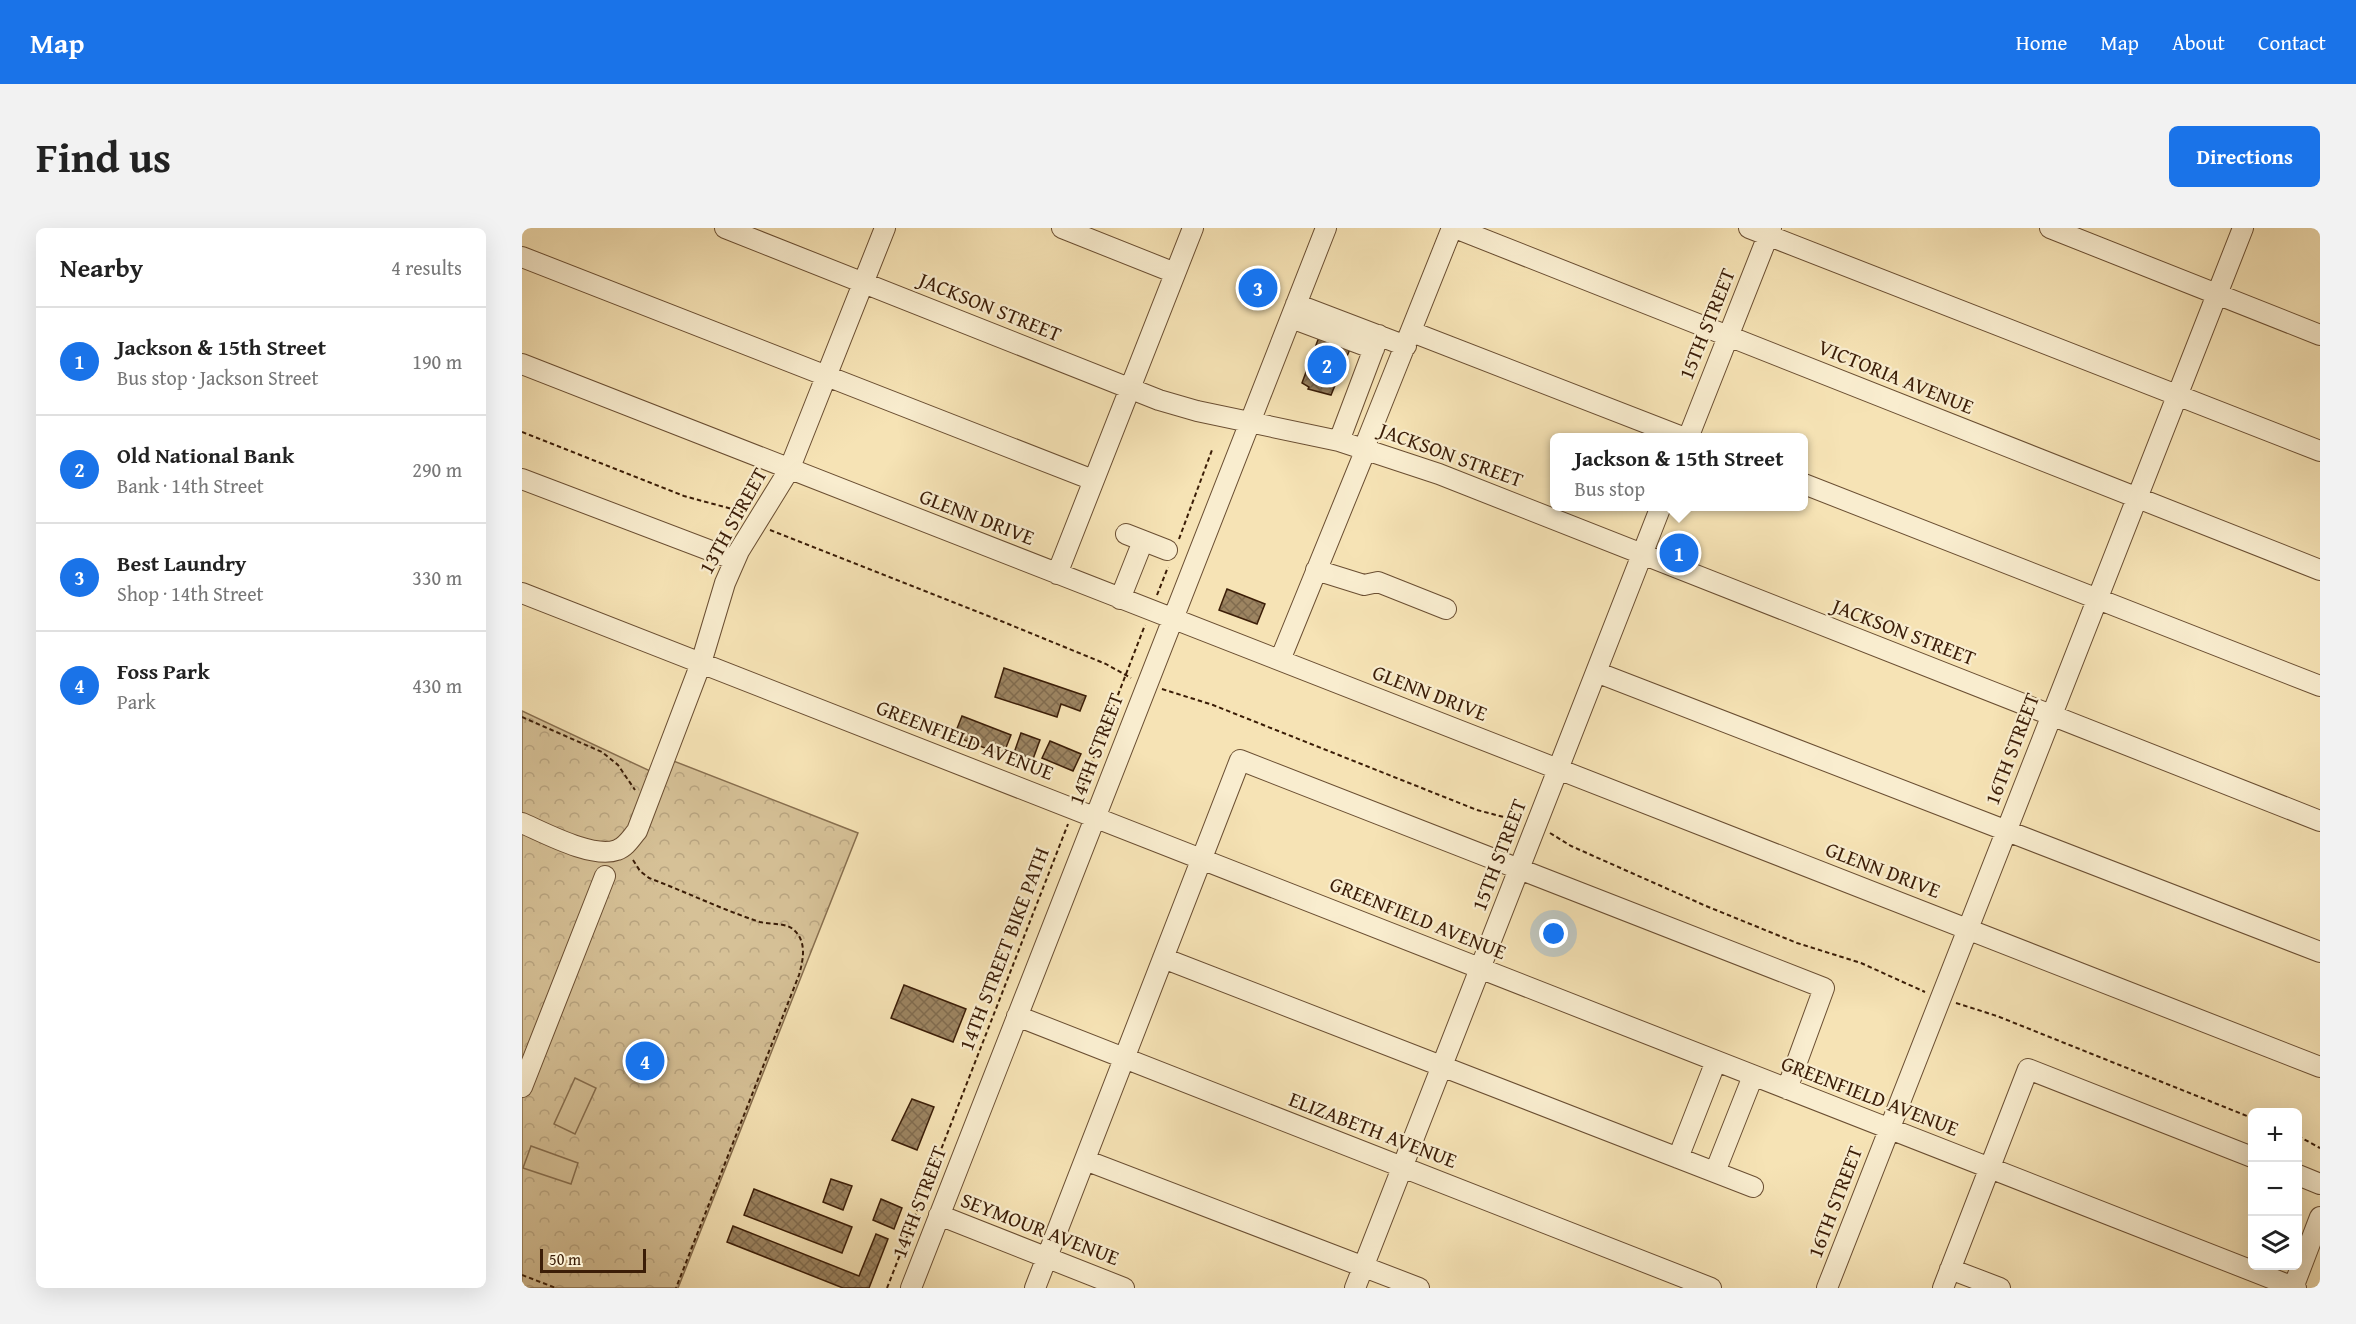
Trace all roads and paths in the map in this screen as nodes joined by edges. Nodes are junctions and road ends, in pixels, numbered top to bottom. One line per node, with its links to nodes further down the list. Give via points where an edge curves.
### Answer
1 (724, 228): 13 (street, JACKSON STREET)
2 (885, 228): 13 (street, 13TH STREET)
3 (1062, 228): 12 (street)
4 (1192, 228): 12 (street)
5 (1326, 228): 15 (street, 14TH STREET)
6 (1453, 228): 17 (street, VICTORIA AVENUE); 18 (street)
7 (1749, 228): 10 (street)
8 (2050, 228): 14 (street)
9 (2242, 228): 14 (street, 16TH STREET)
10 (1769, 232): 17 (street, 15TH STREET); 23 (street)
11 (522, 257): 21 (street)
12 (1175, 273): 22 (street)
13 (864, 282): 21 (street, 13TH STREET); 22 (street, JACKSON STREET)
14 (2216, 294): 16 (street); 23 (street, 16TH STREET)
15 (1293, 311): 19 (street); 24 (street, 14TH STREET)
16 (2320, 335)
17 (1728, 336): 27 (street, 15TH STREET); 36 (street, VICTORIA AVENUE)
18 (1409, 339): 19 (street); 26 (street); 29 (street)
19 (1376, 342): 28 (street)
20 (522, 364): 32 (street, GLENN DRIVE)
21 (827, 376): 32 (street, 13TH STREET); 34 (street)
22 (1128, 389): 24 (street, JACKSON STREET, via 1185,408); 34 (street)
23 (2176, 394): 31 (street); 36 (street, 16TH STREET)
24 (1250, 422): 28 (street, JACKSON STREET); 51 (street, 14TH STREET)
25 (522, 432): 38 (path, via 684,496)
26 (1672, 433)
27 (1688, 433)
28 (1339, 441): 29 (street, JACKSON STREET)
29 (1365, 449): 41 (street, JACKSON STREET); 43 (street)
30 (1212, 450): 40 (path)
31 (2320, 451)
32 (789, 470): 42 (street, 13TH STREET); 45 (street, GLENN DRIVE)
33 (522, 479): 42 (street)
34 (1093, 480): 45 (street)
35 (1808, 486): 47 (street)
36 (2136, 497): 44 (street, VICTORIA AVENUE); 47 (street, 16TH STREET)
37 (1659, 511): 41 (street, 15TH STREET)
38 (745, 513)
39 (763, 526): 56 (path)
40 (1171, 553): 48 (street, via 1135,537); 49 (path)
41 (1642, 554): 55 (street, 15TH STREET); 60 (street, JACKSON STREET)
42 (735, 560): 54 (street, 13TH STREET, via 714,613)
43 (1316, 570): 50 (street, via 1365,585 1378,582); 53 (street)
44 (2320, 570)
45 (1057, 574): 48 (street, GLENN DRIVE)
46 (522, 593): 54 (street, GREENFIELD AVENUE)
47 (2096, 598): 58 (street); 60 (street, 16TH STREET)
48 (1120, 599): 51 (street, GLENN DRIVE)
49 (1155, 601)
50 (1446, 609)
51 (1172, 620): 53 (street, GLENN DRIVE); 65 (street, 14TH STREET)
52 (1147, 621): 56 (path, 14TH STREET BIKE PATH)
53 (1280, 660): 62 (street, GLENN DRIVE)
54 (701, 663): 63 (street, 13TH STREET); 64 (street, GREENFIELD AVENUE)
55 (1596, 672): 62 (street, 15TH STREET); 69 (street)
56 (1126, 675): 57 (path); 64 (path, 14TH STREET BIKE PATH)
57 (1131, 678)
58 (2320, 686)
59 (1161, 689): 67 (path, via 1213,705 1477,810)
60 (2050, 715): 66 (street, JACKSON STREET); 69 (street, 16TH STREET)
61 (522, 717): 63 (path, via 602,752 618,765)
62 (1558, 769): 73 (street, 15TH STREET); 75 (street, GLENN DRIVE)
63 (648, 803): 71 (street, 13TH STREET)
64 (1074, 808): 65 (street, GREENFIELD AVENUE); 110 (path, 14TH STREET BIKE PATH)
65 (1095, 817): 72 (street, GREENFIELD AVENUE); 81 (street, 14TH STREET)
66 (2320, 821)
67 (1524, 822)
68 (522, 823): 71 (street, via 599,852 618,850)
69 (2006, 830): 75 (street, 16TH STREET); 76 (street)
70 (1550, 833): 79 (path, via 1706,906 1797,944 1861,963)
71 (631, 838): 109 (path, via 635,866 649,878 762,922 788,926 803,945 799,975)
72 (1202, 859): 73 (street, via 1240,760); 77 (street); 78 (street, GREENFIELD AVENUE)
73 (1519, 869): 78 (street, 15TH STREET); 88 (street, via 1824,988)
74 (605, 876): 87 (street)
75 (1967, 929): 85 (street, GLENN DRIVE); 90 (street, 16TH STREET)
76 (2320, 952)
77 (1164, 958): 82 (street); 84 (street)
78 (1480, 969): 83 (street, GREENFIELD AVENUE); 84 (street, 15TH STREET)
79 (1926, 992)
80 (1959, 1004): 89 (path)
81 (1017, 1016): 82 (street, ELIZABETH AVENUE); 102 (street, 14TH STREET)
82 (1125, 1058): 95 (street); 96 (street, ELIZABETH AVENUE)
83 (1716, 1061): 86 (street, GREENFIELD AVENUE); 94 (street)
84 (1442, 1066): 94 (street); 96 (street, 15TH STREET)
85 (2320, 1067)
86 (1753, 1076): 88 (street, GREENFIELD AVENUE); 98 (street)
87 (522, 1087)
88 (1787, 1089): 90 (street, GREENFIELD AVENUE)
89 (2248, 1116)
90 (1889, 1129): 97 (street, GREENFIELD AVENUE); 117 (street, 16TH STREET)
91 (2302, 1138): 92 (path)
92 (2320, 1148)
93 (2248, 1155): 97 (street, via 2028,1069)
94 (1678, 1158): 98 (street)
95 (1085, 1160): 104 (street); 105 (street)
96 (1402, 1167): 105 (street, 15TH STREET); 116 (street, ELIZABETH AVENUE)
97 (1990, 1168): 106 (street); 120 (street, GREENFIELD AVENUE)
98 (1715, 1172): 101 (street)
99 (2302, 1177): 100 (street)
100 (2320, 1184)
101 (1753, 1187)
102 (939, 1215): 104 (street, SEYMOUR AVENUE); 111 (street, 14TH STREET)
103 (2320, 1217): 120 (street)
104 (1047, 1258): 112 (street); 113 (street, SEYMOUR AVENUE)
105 (1364, 1266): 114 (street, 15TH STREET); 115 (street)
106 (1950, 1269): 118 (street); 119 (street)
107 (522, 1275): 108 (path)
108 (556, 1288)
109 (676, 1288)
110 (887, 1288)
111 (911, 1288)
112 (1035, 1288)
113 (1124, 1288)
114 (1355, 1288)
115 (1419, 1288)
116 (1711, 1288)
117 (1827, 1288)
118 (1943, 1288)
119 (2000, 1288)
120 (2294, 1288)

